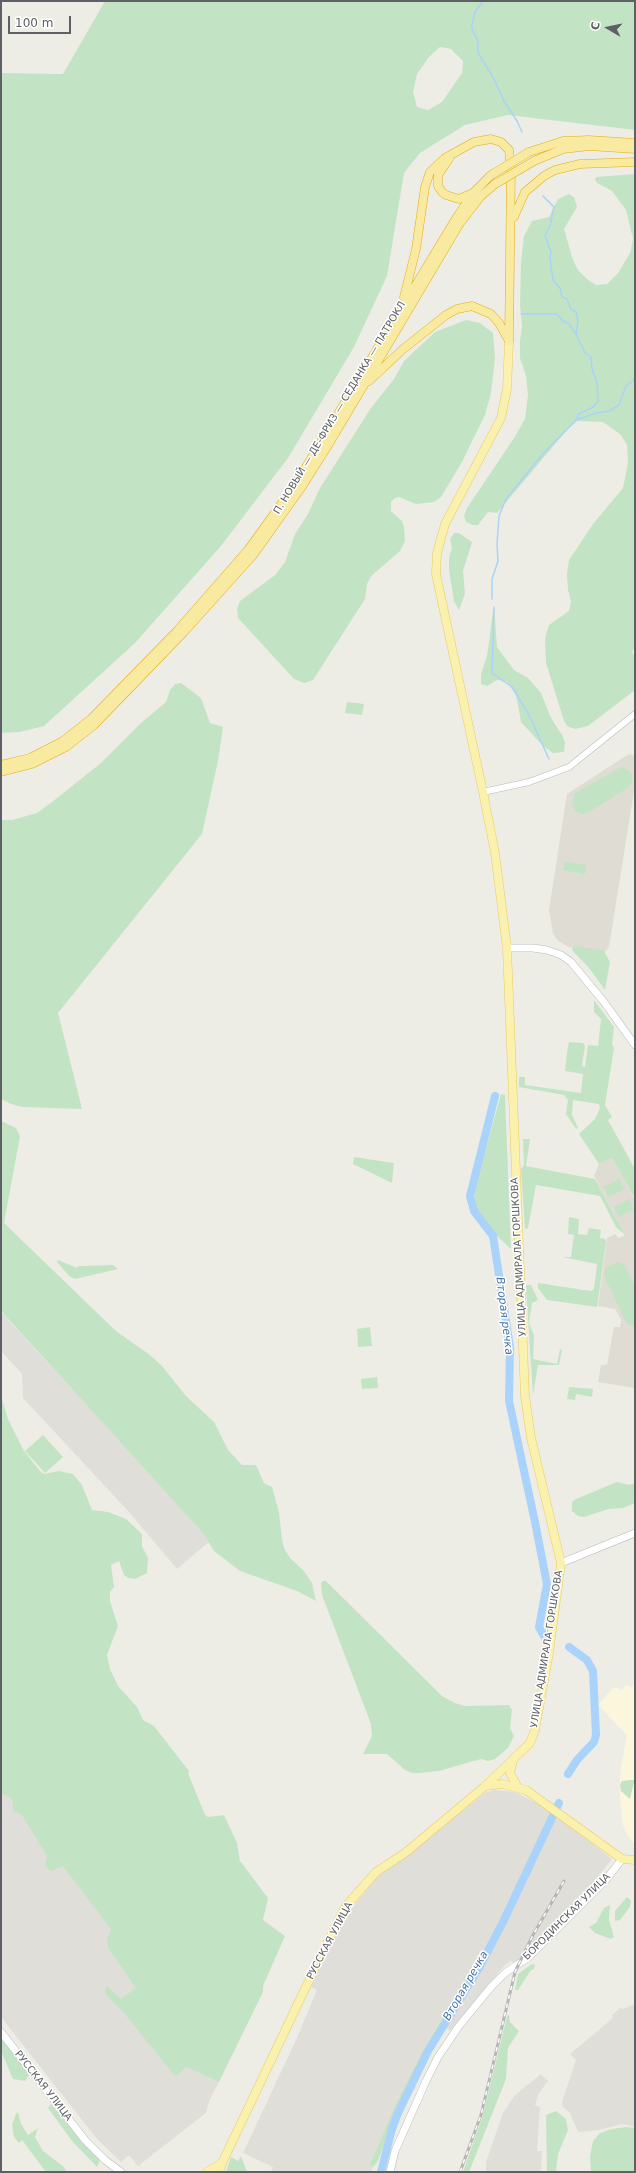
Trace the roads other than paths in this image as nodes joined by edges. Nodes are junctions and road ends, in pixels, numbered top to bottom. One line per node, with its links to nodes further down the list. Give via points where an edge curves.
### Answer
1 (635, 143): 5 (highway, П. НОВЫЙ — ДЕ-ФРИЗ — СЕДАНКА — ПАТРОКЛ, bridge, via 563,141 529,152 491,175)
2 (635, 149): 9 (highway, П. НОВЫЙ — ДЕ-ФРИЗ — СЕДАНКА — ПАТРОКЛ, bridge, via 589,146 563,149 534,161 495,184 481,196 460,223)
3 (458, 150): 5 (highway, via 440,170 438,186 446,196 453,198 464,198); 6 (highway, via 474,142 491,139 501,142 509,150); 7 (highway, via 434,167 427,179 416,250)
4 (635, 162): 6 (highway, via 572,165 544,176 521,198)
5 (474, 192): 7 (highway, П. НОВЫЙ — ДЕ-ФРИЗ — СЕДАНКА — ПАТРОКЛ)
6 (511, 228): 8 (highway)
7 (401, 308): 11 (highway, П. НОВЫЙ — ДЕ-ФРИЗ — СЕДАНКА — ПАТРОКЛ, via 295,485 248,550 178,630 90,719 63,741 37,755)
8 (509, 341): 9 (highway, via 491,314 472,306 457,309 402,350); 13 (main road, УЛИЦА АДМИРАЛА ГОРШКОВА, via 507,389 501,418 451,511 441,534 437,553 438,588)
9 (357, 396): 12 (highway, П. НОВЫЙ — ДЕ-ФРИЗ — СЕДАНКА — ПАТРОКЛ, via 274,527 254,554 183,633 94,724 66,746 32,764)
10 (635, 714): 13 (street, via 569,767 529,782)
11 (1, 765)
12 (1, 772)
13 (483, 792): 14 (main road, УЛИЦА АДМИРАЛА ГОРШКОВА)
14 (507, 948): 15 (main road, via 547,950 571,962); 17 (main road, УЛИЦА АДМИРАЛА ГОРШКОВА, via 525,1396 531,1438)
15 (635, 1045)
16 (635, 1533): 17 (main road, УЛИЦА АДМИРАЛА ГОРШКОВА)
17 (561, 1563): 18 (main road, УЛИЦА АДМИРАЛА ГОРШКОВА, via 535,1730 530,1743)
18 (513, 1760): 19 (main road, УЛИЦА АДМИРАЛА ГОРШКОВА); 20 (main road, via 510,1774)
19 (484, 1786): 20 (main road); 25 (main road, РУССКАЯ УЛИЦА, via 405,1854 376,1872 346,1906)
20 (517, 1786): 21 (main road, via 530,1792)
21 (621, 1860): 22 (main road); 23 (main road, via 626,1864); 29 (main road, БОРОДИНСКАЯ УЛИЦА, via 605,1881 529,1957 491,1987 459,2026 438,2057 426,2081 395,2151)
22 (635, 1860)
23 (635, 1863)
24 (1, 2032): 26 (main road, РУССКАЯ УЛИЦА, via 80,2134 100,2156)
25 (222, 2163): 27 (main road); 28 (main road, РУССКАЯ УЛИЦА)
26 (121, 2172)
27 (207, 2172)
28 (219, 2172)
29 (390, 2172)

